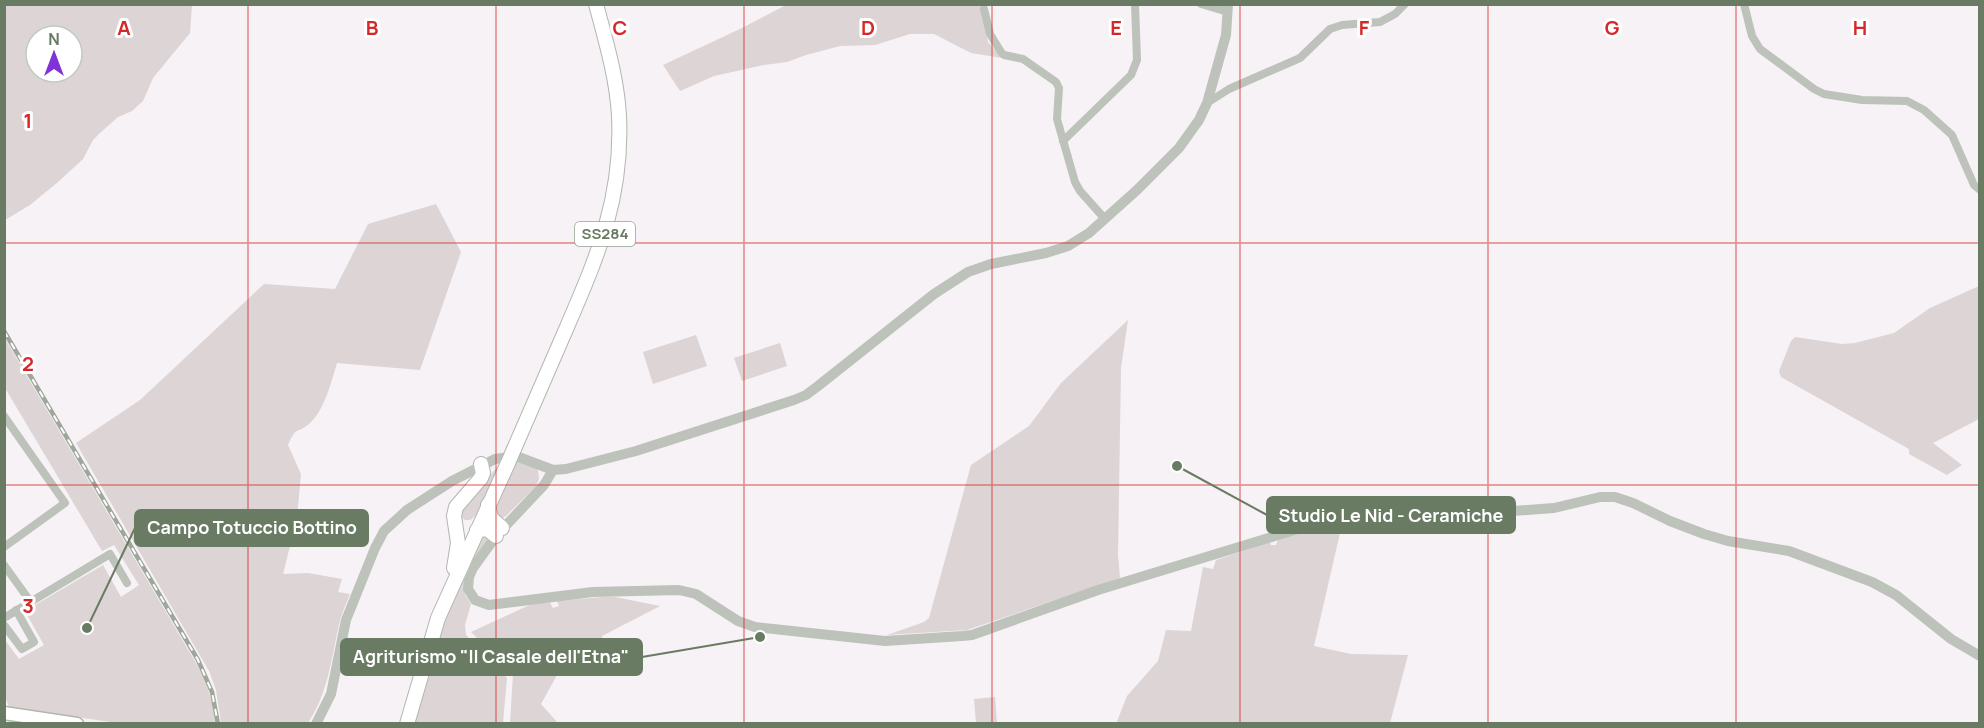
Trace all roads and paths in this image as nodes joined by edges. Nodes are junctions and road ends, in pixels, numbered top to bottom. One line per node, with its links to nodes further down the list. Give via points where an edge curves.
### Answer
1 (596, 4): 15 (main road, SS284, bridge, via 618,102 615,193 592,271)
2 (1135, 4): 9 (street, via 1137,60 1131,75)
3 (1201, 4): 6 (street)
4 (1405, 4): 8 (street, via 1380,22 1330,29 1300,58 1229,89)
5 (1744, 4): 10 (street, via 1752,36 1760,49 1814,89 1862,100 1907,101 1924,110 1952,135 1974,185)
6 (1228, 8): 8 (street, via 1226,35)
7 (984, 9): 9 (street, via 990,34 1001,52 1023,59 1056,82 1057,119)
8 (1207, 103): 11 (street, via 1179,148)
9 (1063, 141): 11 (street, via 1075,182)
10 (1980, 190)
11 (1105, 219): 14 (street, via 1068,246 968,272 933,294 806,394 636,451)
12 (4, 416): 19 (street, via 65,503)
13 (481, 464): 14 (street, via 516,456); 16 (main road, via 481,478); 32 (street, via 407,510 379,539 346,620 331,694)
14 (553, 470): 18 (street, via 544,485)
15 (488, 505): 17 (main road); 18 (main road)
16 (456, 507): 17 (main road, via 463,523); 22 (main road, via 457,552)
17 (479, 525): 18 (main road); 22 (main road)
18 (499, 532): 27 (street, via 469,577 468,590 481,603 498,605 593,592 679,590 696,594 754,627 899,641 972,634 1098,590 1343,516 1554,508 1607,496 1633,502 1717,538 1789,551 1872,582)
19 (4, 547)
20 (4, 565): 23 (street)
21 (127, 583): 23 (street, via 110,554)
22 (449, 591): 33 (main road)
23 (30, 601): 24 (street)
24 (16, 610): 25 (street); 26 (street, via 34,642 22,649)
25 (4, 618)
26 (4, 625)
27 (1980, 656)
28 (4, 707): 30 (main road)
29 (4, 713): 30 (main road)
30 (24, 715): 31 (main road)
31 (77, 723)
32 (316, 723)
33 (407, 723)

